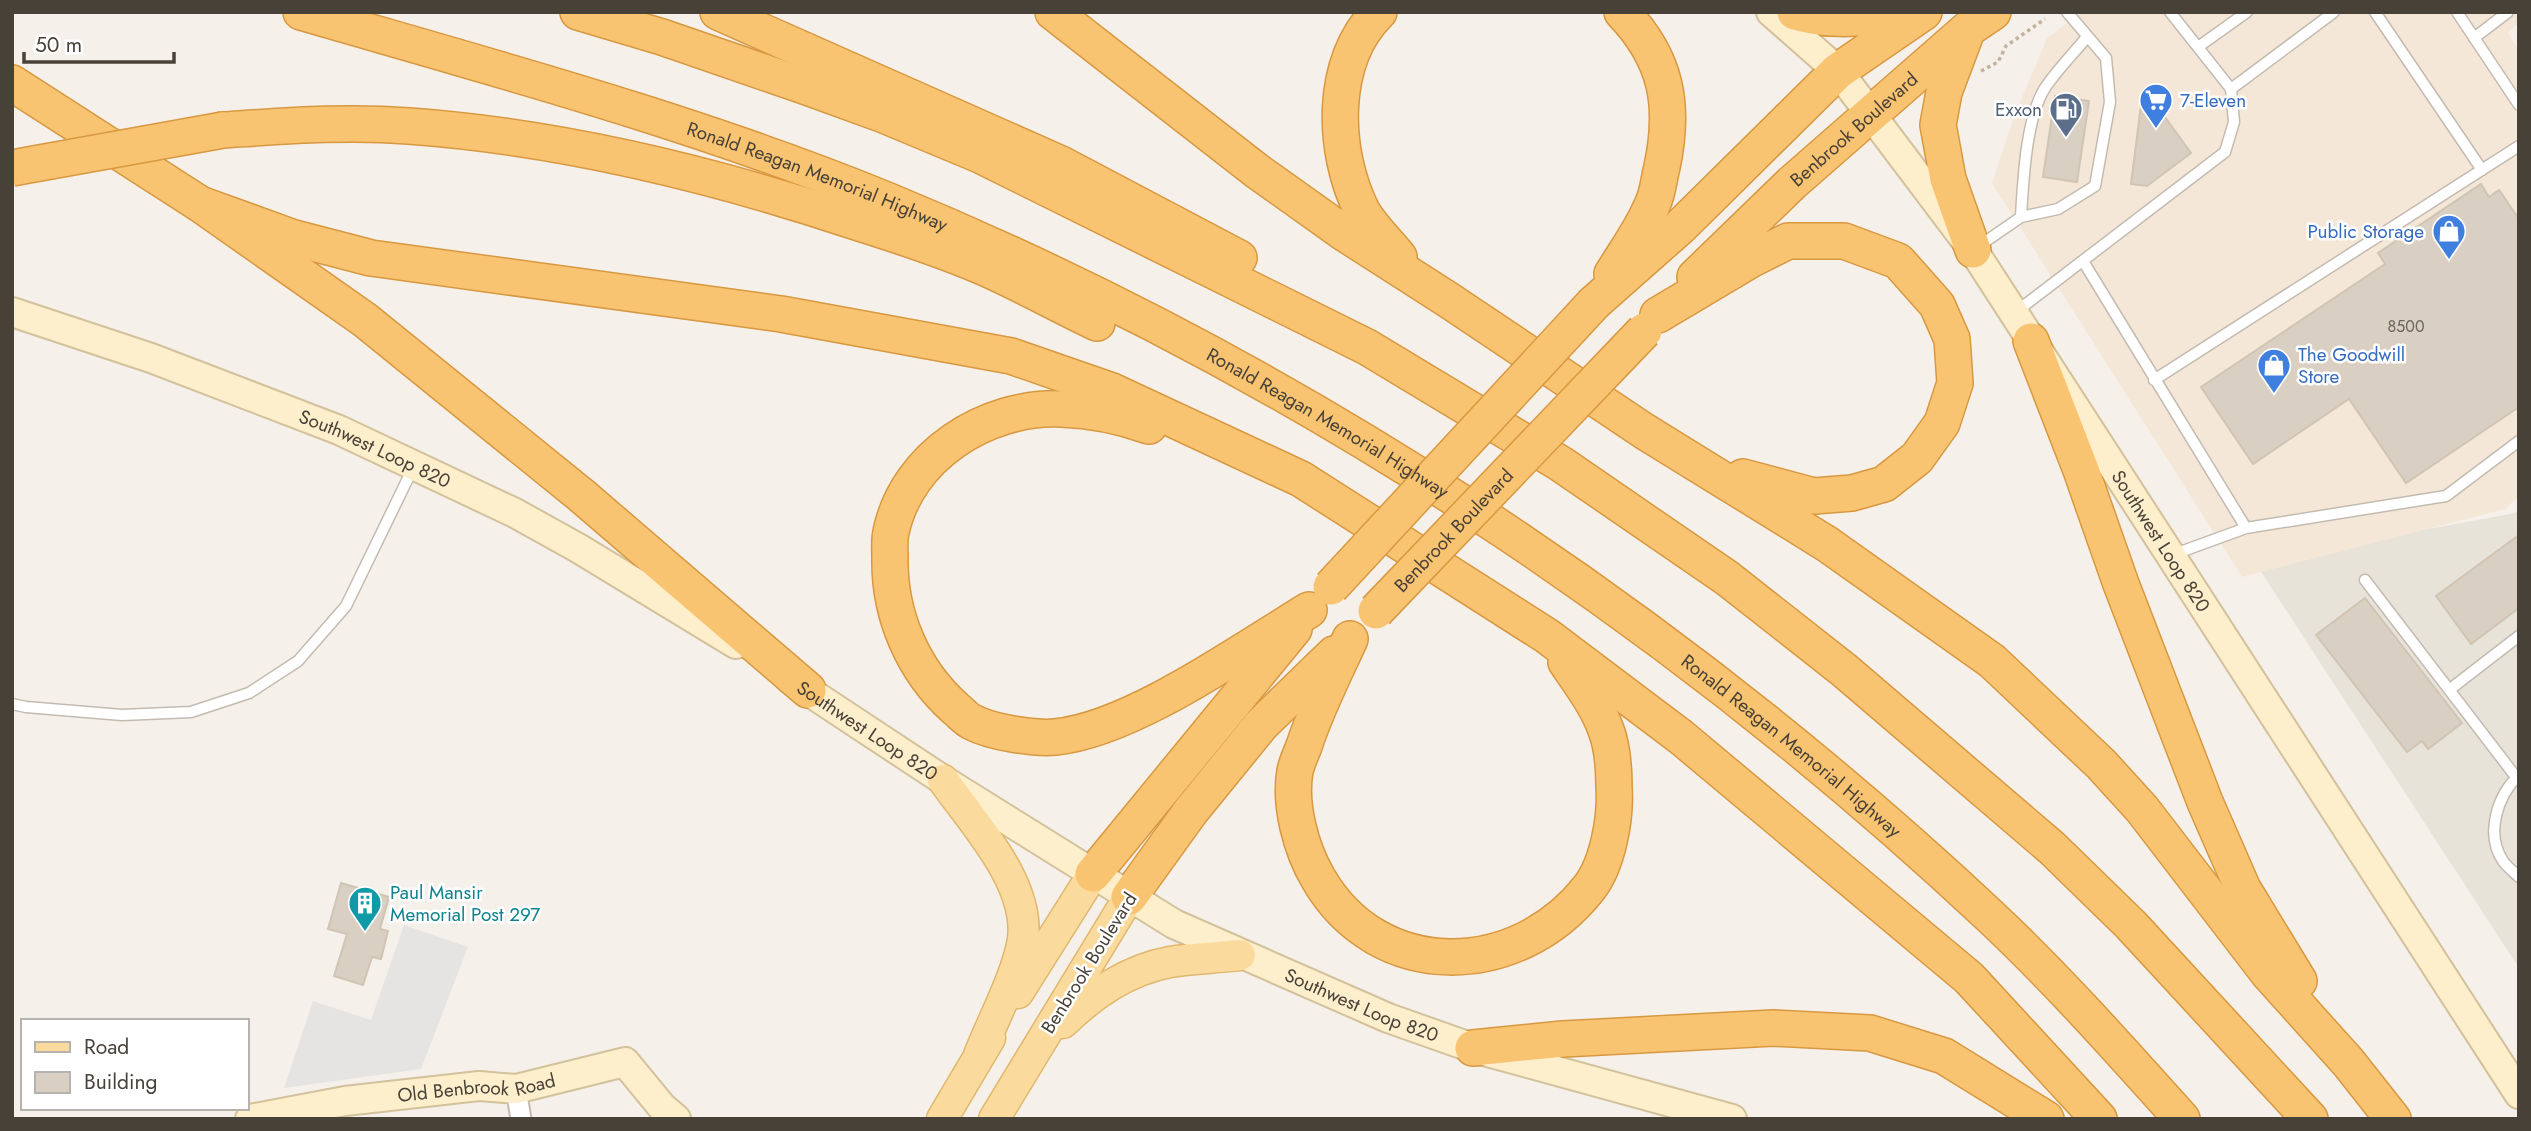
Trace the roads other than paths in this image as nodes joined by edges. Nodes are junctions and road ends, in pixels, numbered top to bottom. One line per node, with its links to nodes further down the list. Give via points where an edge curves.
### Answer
1 (301, 12): 41 (highway, Ronald Reagan Memorial Highway, via 762,152 1016,255)
2 (578, 12): 40 (highway, via 773,75 980,155)
3 (718, 12): 40 (highway, via 1061,164 1347,315)
4 (1053, 12): 35 (highway, via 1257,171)
5 (1379, 12): 35 (highway, via 1367,25 1347,67 1339,116 1347,169 1363,212)
6 (1622, 12): 36 (highway, via 1644,39 1665,80 1666,147 1654,202)
7 (1771, 12): 23 (main road, Southwest Loop 820)
8 (1795, 12): 9 (highway, via 1814,18 1852,19)
9 (1900, 12)
10 (1924, 12): 23 (highway)
11 (2067, 12): 20 (lane)
12 (2170, 12): 22 (lane)
13 (2247, 12): 18 (lane)
14 (2334, 12): 25 (lane)
15 (2375, 12): 30 (lane)
16 (2457, 12): 21 (lane)
17 (2508, 12): 21 (lane)
18 (2236, 17): 22 (lane)
19 (1980, 21): 27 (highway, Benbrook Boulevard); 33 (highway, via 1944,92 1938,125 1948,179)
20 (2087, 37): 32 (lane, via 2043,90 2023,169); 32 (lane, via 2106,58 2110,102 2095,186 2058,209)
21 (2474, 38): 26 (lane)
22 (2198, 47): 25 (lane)
23 (1839, 71): 27 (main road, Southwest Loop 820); 36 (highway, via 1680,227)
24 (12, 83): 31 (highway)
25 (2231, 89): 34 (lane, via 2234,122 2225,152)
26 (2519, 105)
27 (1872, 113): 33 (main road, Southwest Loop 820); 38 (highway, Benbrook Boulevard, via 1792,183)
28 (2519, 146): 30 (lane)
29 (12, 168): 41 (highway, bridge, via 223,130 308,125 407,125 543,141 648,162 801,203 985,268 1152,350)
30 (2483, 170): 42 (lane)
31 (200, 204): 44 (highway, via 293,238 371,258 781,314 1011,356 1112,391); 54 (highway, via 365,320 581,495)
32 (2021, 217): 33 (lane)
33 (1973, 250): 39 (main road, Southwest Loop 820)
34 (2083, 261): 39 (lane); 42 (lane)
35 (1417, 279): 46 (highway, via 1644,431)
36 (1596, 300): 50 (highway, bridge)
37 (12, 312): 45 (main road, Southwest Loop 820, via 151,358 326,425)
38 (1651, 323): 46 (highway, via 1788,241 1844,241 1898,261 1937,305 1952,339 1955,383 1942,423 1917,458 1884,484 1852,494 1814,496); 53 (highway, Benbrook Boulevard, bridge)
39 (2022, 327): 48 (main road, Southwest Loop 820); 66 (highway, via 2081,470 2205,802 2243,889)
40 (1367, 347): 78 (highway, via 1562,464 1727,578 1844,670 2052,848 2131,925)
41 (1214, 356): 77 (highway, Ronald Reagan Memorial Highway, via 1361,440 1504,532 1714,679 1894,828 1995,921)
42 (2154, 380): 47 (lane)
43 (2519, 441): 47 (lane, via 2446,496)
44 (1266, 461): 50 (highway, via 1221,453 1122,417 1061,409 1022,412 983,423 928,461 906,492 890,533 890,577 898,622 912,655 942,697 971,722 1003,732 1054,737 1098,727 1145,707); 51 (highway)
45 (415, 466): 54 (main road, Southwest Loop 820, via 578,548); 56 (lane, via 346,606 298,660 249,693 191,712 122,715)
46 (1706, 467): 66 (highway, via 1827,544 1992,661 2143,809 2268,973)
47 (2246, 528): 48 (lane)
48 (2172, 555): 68 (main road, Southwest Loop 820)
49 (2365, 580): 55 (lane)
50 (1320, 599): 59 (highway)
51 (1547, 636): 53 (highway, via 1591,698 1607,732 1615,806 1610,842 1591,887 1560,919 1521,941 1478,957 1437,958 1395,947 1355,924 1326,892 1306,858 1295,815 1295,772 1311,723); 76 (highway, via 1691,745 1969,978)
52 (2519, 636): 55 (lane)
53 (1350, 639): 61 (highway, Benbrook Boulevard, via 1261,725)
54 (807, 690): 58 (main road, Southwest Loop 820)
55 (2449, 690): 57 (lane)
56 (12, 704)
57 (2517, 776): 60 (lane, via 2493,825 2503,861)
58 (943, 780): 59 (main road, Southwest Loop 820); 65 (main road, via 1007,871 1024,921 1019,957)
59 (1093, 874): 61 (main road, Southwest Loop 820); 65 (main road)
60 (2519, 877)
61 (1129, 897): 62 (main road, Southwest Loop 820); 64 (main road, Benbrook Boulevard)
62 (1240, 954): 63 (main road, Southwest Loop 820, via 1388,1018); 64 (main road, via 1168,962 1132,974 1089,998)
63 (1473, 1048): 74 (main road, Southwest Loop 820); 75 (highway, via 1773,1028 1870,1033 1944,1056)
64 (1033, 1053): 73 (main road, Benbrook Boulevard)
65 (979, 1055): 72 (main road)
66 (2348, 1062): 79 (highway)
67 (516, 1089): 69 (main road, Old Benbrook Road, via 466,1088 345,1101); 70 (street); 71 (main road, Old Benbrook Road, via 625,1062)
68 (2519, 1094)
69 (250, 1119)
70 (521, 1119)
71 (676, 1119)
72 (942, 1119)
73 (995, 1119)
74 (1732, 1119)
75 (2046, 1119)
76 (2099, 1119)
77 (2182, 1119)
78 (2310, 1119)
79 (2393, 1119)

